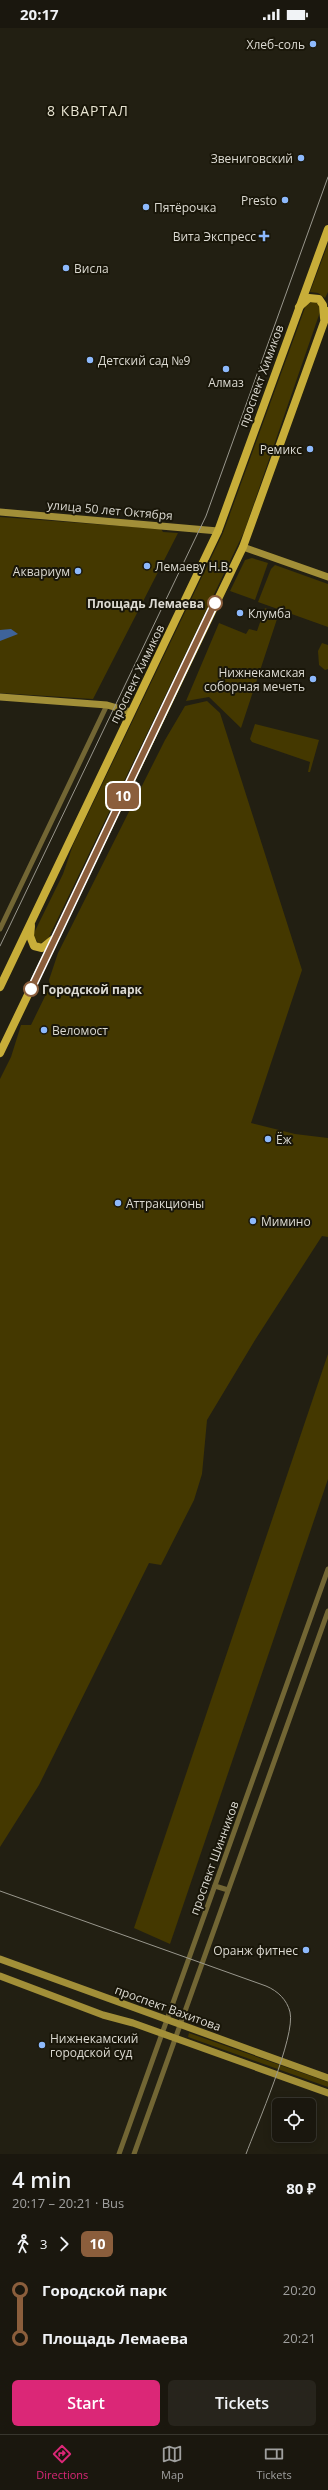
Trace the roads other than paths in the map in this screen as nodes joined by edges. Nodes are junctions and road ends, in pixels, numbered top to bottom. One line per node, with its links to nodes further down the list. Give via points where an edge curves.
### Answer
1 (328, 229): 2 (main road, проспект Химиков)
2 (298, 308): 4 (main road, via 309,298 319,299 323,305); 6 (main road, проспект Химиков)
3 (328, 311): 4 (main road)
4 (324, 321): 7 (main road)
5 (0, 512): 6 (main road, улица 50 лет Октября)
6 (218, 531): 11 (main road, проспект Химиков)
7 (243, 547): 8 (main road); 14 (main road)
8 (328, 577)
9 (0, 697): 10 (main road)
10 (107, 704): 11 (main road); 13 (street)
11 (131, 712): 12 (main road, проспект Химиков)
12 (31, 923): 14 (main road, via 30,936 34,946 42,948); 15 (main road, проспект Химиков)
13 (0, 929)
14 (56, 937): 16 (main road)
15 (0, 987)
16 (0, 1054)
17 (328, 1569): 19 (street, проспект Шинников)
18 (328, 1611): 20 (street, проспект Шинников)
19 (215, 1886): 20 (street); 23 (street, проспект Шинников)
20 (228, 1890): 24 (street, проспект Шинников)
21 (0, 1959): 23 (main road, проспект Вахитова)
22 (0, 1976): 25 (main road)
23 (168, 2019): 24 (main road, проспект Вахитова); 25 (street, проспект Шинников)
24 (181, 2024): 26 (street, проспект Шинников); 27 (main road, проспект Вахитова)
25 (162, 2034): 26 (main road); 29 (street, проспект Шинников)
26 (176, 2039): 28 (main road); 30 (street, проспект Шинников)
27 (328, 2078)
28 (328, 2093)
29 (119, 2154)
30 (134, 2154)

